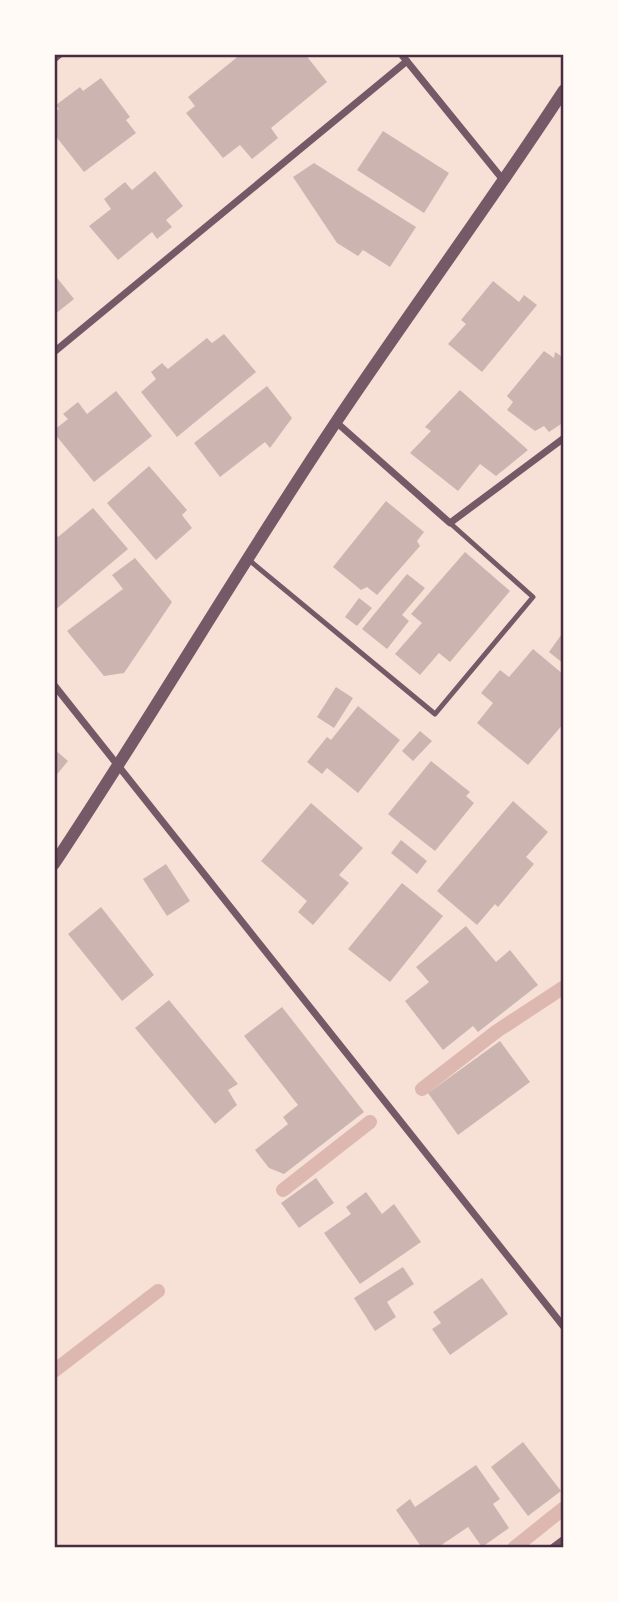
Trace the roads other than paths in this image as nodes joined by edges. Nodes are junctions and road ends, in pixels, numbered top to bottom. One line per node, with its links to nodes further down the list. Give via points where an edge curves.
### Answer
1 (60, 54): 3 (street)
2 (404, 57): 5 (street); 6 (street)
3 (54, 59)
4 (564, 90): 5 (street)
5 (504, 182): 7 (street)
6 (54, 352)
7 (336, 422): 9 (street); 10 (street)
8 (564, 439): 9 (street)
9 (450, 523): 10 (lane, via 533,597 435,715)
10 (249, 560): 12 (street)
11 (54, 685): 12 (street)
12 (118, 767): 13 (street); 14 (street)
13 (54, 864)
14 (564, 1327)
15 (564, 1539): 16 (street)
16 (552, 1548)

